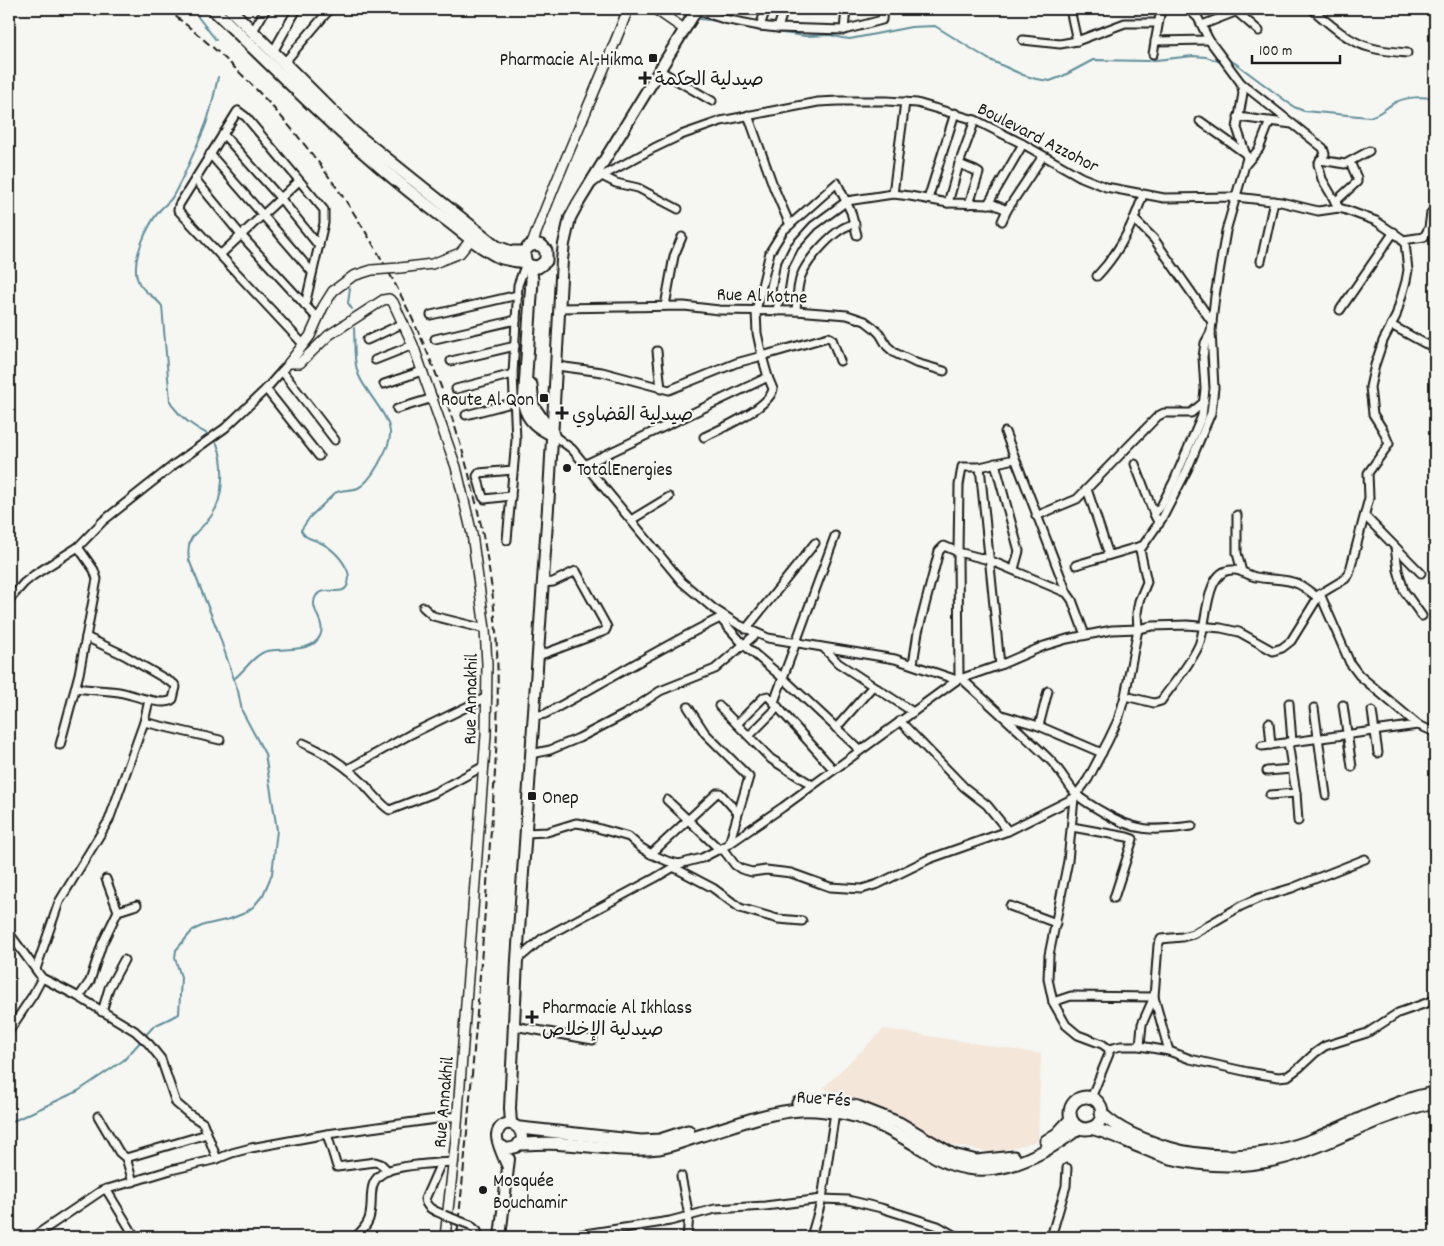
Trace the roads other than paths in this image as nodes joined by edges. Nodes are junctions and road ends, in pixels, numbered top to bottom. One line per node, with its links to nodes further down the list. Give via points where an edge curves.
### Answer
1 (213, 9): 81 (main road, via 419,200)
2 (266, 9): 25 (street)
3 (297, 9): 31 (street)
4 (330, 9): 34 (street)
5 (628, 9): 87 (street, via 571,143)
6 (655, 9): 23 (street)
7 (696, 9): 21 (street); 23 (main road)
8 (766, 9): 21 (street)
9 (784, 9): 22 (street)
10 (846, 9): 24 (street)
11 (883, 9): 24 (street, via 882,20)
12 (1070, 9): 30 (street)
13 (1161, 9): 20 (street)
14 (1188, 9): 19 (street)
15 (1198, 9): 19 (street)
16 (1312, 9): 32 (street, via 1361,44)
17 (233, 10): 25 (main road)
18 (1240, 10): 19 (street); 26 (street)
19 (1200, 21): 29 (street)
20 (1158, 23): 28 (street); 30 (street, via 1125,23)
21 (760, 26): 22 (street)
22 (778, 28): 24 (street)
23 (684, 29): 35 (main road)
24 (844, 30)
25 (253, 31): 31 (main road)
26 (1259, 31)
27 (1024, 40): 30 (street, via 1060,44)
28 (1155, 40): 29 (street); 33 (street)
29 (1209, 40): 36 (street)
30 (1077, 41)
31 (274, 52): 34 (main road)
32 (1407, 53)
33 (1153, 54)
34 (284, 62): 81 (main road, via 352,131)
35 (659, 70): 37 (street); 59 (main road)
36 (1241, 83): 41 (street, via 1243,93); 45 (street)
37 (712, 101)
38 (905, 102): 39 (street, Boulevard Azzohor); 40 (street, Boulevard Azzohor, via 827,102); 60 (street)
39 (955, 113): 42 (street, Boulevard Azzohor); 64 (street)
40 (748, 115): 56 (street, Boulevard Azzohor, via 681,135); 77 (street)
41 (1238, 117): 43 (street); 50 (street, via 1237,131)
42 (975, 120): 47 (street, Boulevard Azzohor); 54 (street)
43 (1270, 120): 45 (street); 55 (street, via 1258,149)
44 (1200, 121): 50 (street)
45 (1292, 124): 52 (street, via 1323,148 1325,154)
46 (223, 134): 49 (street); 58 (street, via 236,112 241,112); 63 (street)
47 (1023, 144): 51 (street, Boulevard Azzohor); 69 (street)
48 (1369, 151): 53 (street)
49 (210, 154): 57 (street); 74 (street)
50 (1247, 154): 55 (street)
51 (1043, 156): 61 (street, Boulevard Azzohor, via 1092,182); 73 (street)
52 (1320, 160): 53 (street); 70 (street, via 1319,172)
53 (1350, 162): 70 (street, via 1357,182)
54 (959, 164): 67 (street); 68 (street, via 979,173)
55 (1245, 165): 62 (street)
56 (602, 176): 59 (street, Boulevard Azzohor); 71 (street, via 638,188)
57 (195, 179): 80 (street); 86 (street, via 178,210)
58 (299, 181): 63 (street); 85 (street, via 324,210)
59 (587, 188): 94 (main road, via 570,218 564,244)
60 (893, 194): 64 (street); 66 (street)
61 (1143, 195): 62 (street, Boulevard Azzohor, via 1164,198); 75 (street)
62 (1236, 197): 65 (street, Boulevard Azzohor); 102 (street, via 1226,231)
63 (281, 199): 74 (street); 85 (street)
64 (928, 199): 67 (street)
65 (1274, 201): 70 (street, Boulevard Azzohor, via 1318,212); 88 (street)
66 (847, 202): 77 (street, via 836,183); 78 (street); 97 (street, via 813,226 794,247 784,267)
67 (948, 203): 68 (street)
68 (969, 204): 69 (street)
69 (988, 204): 73 (street)
70 (1337, 205): 79 (street, Boulevard Azzohor)
71 (678, 209)
72 (1435, 209): 84 (street, via 1424,237)
73 (1007, 210): 76 (street)
74 (262, 216): 80 (street); 89 (street)
75 (1135, 220): 90 (street, via 1110,262); 102 (street, via 1154,240)
76 (1002, 221)
77 (790, 224): 96 (street, via 770,252)
78 (855, 224): 82 (street); 98 (street, via 839,230 806,266)
79 (1394, 232): 84 (street, Boulevard Azzohor); 95 (street)
80 (241, 235): 86 (street); 92 (street)
81 (474, 236): 87 (main road, via 497,247); 100 (street, bridge, via 460,253 432,264 372,270 353,276 324,303)
82 (857, 236)
83 (682, 237): 93 (street, via 674,256)
84 (1403, 240): 104 (street, via 1406,282)
85 (319, 246): 89 (street)
86 (220, 255): 109 (street)
87 (532, 257): 91 (street, via 520,279); 134 (main road, via 524,405 531,421)
88 (1260, 261)
89 (312, 272): 92 (street)
90 (1097, 276)
91 (518, 295): 99 (street); 101 (street)
92 (305, 305): 100 (street)
93 (665, 306): 94 (street, Rue Al Kotne); 96 (street, Rue Al Kotne)
94 (559, 308): 118 (main road)
95 (1340, 310)
96 (756, 311): 97 (street, Rue Al Kotne); 113 (street)
97 (777, 311): 98 (street, Rue Al Kotne)
98 (796, 311): 120 (street, Rue Al Kotne, via 847,315 865,321 896,353)
99 (431, 315)
100 (318, 320): 109 (street)
101 (516, 320): 106 (street); 110 (street)
102 (1212, 322): 105 (street)
103 (404, 323): 107 (street); 108 (street, Rue Annakhil); 117 (street, Rue Annakhil, via 393,302 386,299 329,335 300,363)
104 (1391, 325): 111 (street); 150 (street, via 1370,387 1373,414 1389,444 1368,473 1369,498)
105 (1211, 331): 130 (street, via 1203,357); 152 (street, via 1212,413)
106 (436, 338)
107 (367, 340)
108 (413, 344): 114 (street); 119 (street, Rue Annakhil)
109 (304, 345): 117 (street)
110 (515, 346): 115 (street); 122 (street)
111 (1435, 347)
112 (657, 351): 127 (street)
113 (762, 356): 116 (street, via 828,337 832,339); 123 (street); 127 (street, via 669,390)
114 (375, 360)
115 (451, 361)
116 (840, 361)
117 (289, 363): 121 (street)
118 (557, 366): 127 (street, via 602,372); 134 (main road)
119 (422, 371): 124 (street); 128 (street, Rue Annakhil)
120 (944, 371)
121 (282, 372): 125 (street); 136 (street)
122 (513, 374): 126 (street); 129 (street)
123 (768, 378): 135 (street, via 773,389 770,396 739,420); 141 (street)
124 (384, 384)
125 (266, 389): 137 (street); 158 (street, via 219,433 103,521)
126 (456, 389)
127 (661, 389)
128 (433, 398): 131 (street); 174 (street, Rue Annakhil, via 447,436 472,534)
129 (515, 402): 132 (street); 143 (street)
130 (1204, 402): 144 (street, via 1191,413 1158,416); 147 (street, via 1198,428 1174,481)
131 (397, 409)
132 (466, 415)
133 (1004, 432): 138 (street)
134 (552, 435): 141 (street, via 572,450); 166 (main road)
135 (704, 437)
136 (335, 440)
137 (319, 456)
138 (1014, 459): 139 (street); 149 (street)
139 (995, 464): 142 (street); 163 (street, via 1019,551)
140 (1135, 464): 147 (street)
141 (584, 465): 151 (street)
142 (980, 467): 159 (street, via 962,467); 161 (street)
143 (513, 470): 145 (street); 145 (street, via 476,476 485,499)
144 (1087, 489): 149 (street, via 1077,498); 160 (street)
145 (510, 496): 154 (street)
146 (669, 497): 151 (street)
147 (1154, 514): 152 (street)
148 (1237, 515): 164 (street, via 1237,552)
149 (1036, 516): 167 (street)
150 (1365, 516): 157 (street); 168 (street, via 1349,574)
151 (631, 520): 171 (street, via 674,572)
152 (1159, 524): 156 (street)
153 (835, 536): 180 (street)
154 (507, 540)
155 (815, 542): 175 (street)
156 (1142, 546): 160 (street); 176 (street, via 1146,582 1139,601)
157 (1395, 546): 165 (street); 172 (street, via 1404,591)
158 (78, 547): 169 (street, via 34,575); 179 (street, via 97,576)
159 (958, 552): 161 (street); 184 (street, via 944,546 939,551); 187 (street)
160 (1109, 555): 162 (street)
161 (989, 560): 163 (street); 185 (street)
162 (1076, 565)
163 (1014, 569): 167 (street)
164 (1242, 572): 168 (street, via 1290,581); 173 (street, via 1234,570 1216,578)
165 (1421, 572)
166 (543, 583): 183 (main road); 183 (street, via 576,571 607,627 606,631)
167 (1067, 593): 178 (street)
168 (1318, 595): 173 (street, via 1291,641 1276,651 1238,632); 208 (street, via 1355,670)
169 (9, 600)
170 (423, 607): 174 (street, via 433,616)
171 (720, 616): 175 (street); 181 (street); 203 (street, via 620,674 544,714)
172 (1422, 616)
173 (1203, 626): 176 (street, via 1163,625); 192 (street, via 1199,647 1161,701 1154,703)
174 (485, 629): 191 (street, Rue Annakhil)
175 (746, 629): 177 (street)
176 (1138, 629): 178 (street); 192 (street)
177 (756, 634): 180 (street); 181 (street)
178 (1085, 635): 185 (street, via 1044,646)
179 (86, 637): 189 (street); 193 (street, via 176,685 170,701)
180 (796, 644): 182 (street); 186 (street)
181 (744, 645): 186 (street); 224 (street, via 715,669 660,691 579,738)
182 (824, 648): 184 (street); 188 (street)
183 (538, 656): 203 (main road)
184 (913, 664): 187 (street)
185 (1000, 665): 187 (street)
186 (783, 678): 195 (street); 210 (street)
187 (959, 679): 201 (street); 202 (street)
188 (873, 686): 201 (street); 210 (street)
189 (75, 688): 193 (street, via 118,692); 219 (street)
190 (1048, 690): 209 (street)
191 (487, 696): 226 (street, Rue Annakhil); 228 (street)
192 (1125, 696): 223 (street)
193 (149, 700): 205 (street)
194 (1289, 703): 217 (street)
195 (776, 704): 207 (street, via 765,696); 214 (street); 229 (street)
196 (1343, 704): 213 (street)
197 (720, 706): 207 (street)
198 (688, 707): 238 (street, via 705,733 748,775)
199 (1314, 708): 215 (street)
200 (1372, 711): 211 (street)
201 (913, 712): 204 (street)
202 (1000, 714): 209 (street); 236 (street, via 1059,769)
203 (534, 716): 224 (main road)
204 (900, 721): 222 (street); 243 (street, via 964,787 987,805)
205 (144, 722): 216 (street); 259 (street, via 109,820 59,902)
206 (1269, 723): 220 (street)
207 (738, 724): 214 (street)
208 (1418, 725): 211 (street); 212 (street)
209 (1039, 726): 223 (street)
210 (836, 728): 222 (street)
211 (1375, 731): 213 (street); 225 (street)
212 (1435, 732)
213 (1347, 735): 215 (street); 227 (street)
214 (749, 736): 232 (street, via 771,759)
215 (1318, 739): 217 (street); 235 (street)
216 (220, 740)
217 (1290, 742): 220 (street); 230 (street)
218 (303, 743): 228 (street)
219 (60, 745)
220 (1271, 745): 221 (street)
221 (1262, 746)
222 (860, 750): 229 (street)
223 (1102, 753): 236 (street)
224 (531, 754): 244 (main road)
225 (1378, 754)
226 (484, 766): 228 (street, via 434,793 390,810); 278 (street, Rue Annakhil)
227 (1352, 767)
228 (348, 769)
229 (833, 769): 232 (street)
230 (1292, 769): 231 (street); 233 (street)
231 (1267, 771)
232 (812, 785): 245 (street)
233 (1296, 793): 234 (street); 240 (street)
234 (1270, 795)
235 (1326, 795)
236 (1075, 796): 241 (street, via 1108,816 1139,829 1157,831); 242 (street); 243 (street)
237 (667, 800): 239 (street)
238 (738, 813): 239 (street, via 718,793); 245 (street)
239 (688, 820): 245 (street); 246 (street)
240 (1298, 821)
241 (1192, 826)
242 (1072, 827): 250 (street, via 1132,839); 255 (street)
243 (1008, 831): 245 (street, via 929,858 878,884 854,889 830,887 791,873 741,869)
244 (526, 833): 246 (street, via 583,824 629,837); 258 (main road)
245 (723, 847): 248 (street)
246 (652, 854): 248 (street)
247 (1365, 859): 262 (street, via 1259,898 1193,934 1161,939)
248 (676, 866): 254 (street, via 740,908 778,919); 258 (street, via 543,938)
249 (106, 879): 253 (street)
250 (1114, 898)
251 (137, 905): 253 (street)
252 (1010, 906): 255 (street)
253 (118, 911): 261 (street, via 90,980)
254 (802, 920)
255 (1056, 923): 264 (street, via 1047,970)
256 (10, 938): 259 (street)
257 (124, 960): 265 (street)
258 (517, 960): 266 (main road)
259 (36, 970): 260 (street)
260 (42, 978): 261 (street); 267 (street)
261 (79, 997): 265 (street)
262 (1154, 998): 264 (street, via 1071,996); 269 (street, via 1142,1024); 270 (street)
263 (1435, 1000): 270 (street, via 1398,1013 1367,1033 1325,1046 1288,1076 1248,1072)
264 (1053, 1002): 271 (street, via 1063,1022 1078,1035 1102,1044)
265 (102, 1012): 282 (street, via 139,1034 149,1044 160,1058 176,1103 203,1122)
266 (514, 1026): 268 (street); 280 (main road)
267 (9, 1031)
268 (593, 1040)
269 (1140, 1046): 270 (street); 271 (street, via 1121,1046)
270 (1169, 1051)
271 (1109, 1052): 273 (street)
272 (1435, 1093): 276 (main road, via 1388,1107 1308,1142 1255,1155 1201,1155 1174,1150 1124,1130)
273 (1091, 1098): 276 (main road, via 1097,1101); 279 (main road, via 1084,1097 1072,1105)
274 (1435, 1102): 281 (main road, via 1283,1158 1242,1165 1199,1164 1172,1158 1109,1132)
275 (835, 1112): 281 (main road, Rue Fés, via 864,1118 945,1161 980,1170 1027,1160); 285 (main road, Rue Fés, via 802,1109 772,1115 661,1148 632,1150 562,1143); 296 (street)
276 (1102, 1113): 281 (main road, via 1096,1125)
277 (98, 1116): 286 (street)
278 (458, 1116): 283 (street); 288 (street, Rue Annakhil)
279 (1071, 1119): 280 (main road, Rue Fés, via 1039,1146 1011,1158 977,1161 953,1155 890,1120 858,1107 828,1101 792,1104 743,1115 660,1140 641,1141); 281 (main road)
280 (512, 1126): 284 (main road, via 500,1128 497,1136); 285 (main road, via 522,1139)
281 (1084, 1128)
282 (207, 1134): 286 (street); 287 (street)
283 (327, 1134): 287 (street, via 253,1147); 292 (street, via 337,1167 375,1162)
284 (500, 1144): 285 (main road, Rue Fés, via 503,1147); 290 (main road)
285 (516, 1146): 290 (main road)
286 (126, 1158): 294 (street)
287 (217, 1159): 294 (street)
288 (454, 1162): 289 (street); 302 (street, Rue Annakhil)
289 (441, 1163): 292 (street); 303 (street, bridge, via 425,1202 430,1208 470,1225 477,1230)
290 (507, 1165): 304 (main road)
291 (1067, 1168): 308 (street, via 1066,1186)
292 (388, 1171): 301 (street, via 374,1182 370,1218)
293 (682, 1176): 297 (street)
294 (132, 1182): 295 (street)
295 (106, 1189): 299 (street); 300 (street)
296 (822, 1198): 297 (street, via 715,1209); 298 (street, via 882,1208 938,1226); 307 (street)
297 (689, 1216): 305 (street); 306 (street)
298 (954, 1236)
299 (33, 1237)
300 (135, 1237)
301 (355, 1237)
302 (445, 1237)
303 (479, 1237)
304 (500, 1237)
305 (565, 1237)
306 (687, 1237)
307 (811, 1237)
308 (1051, 1237)

